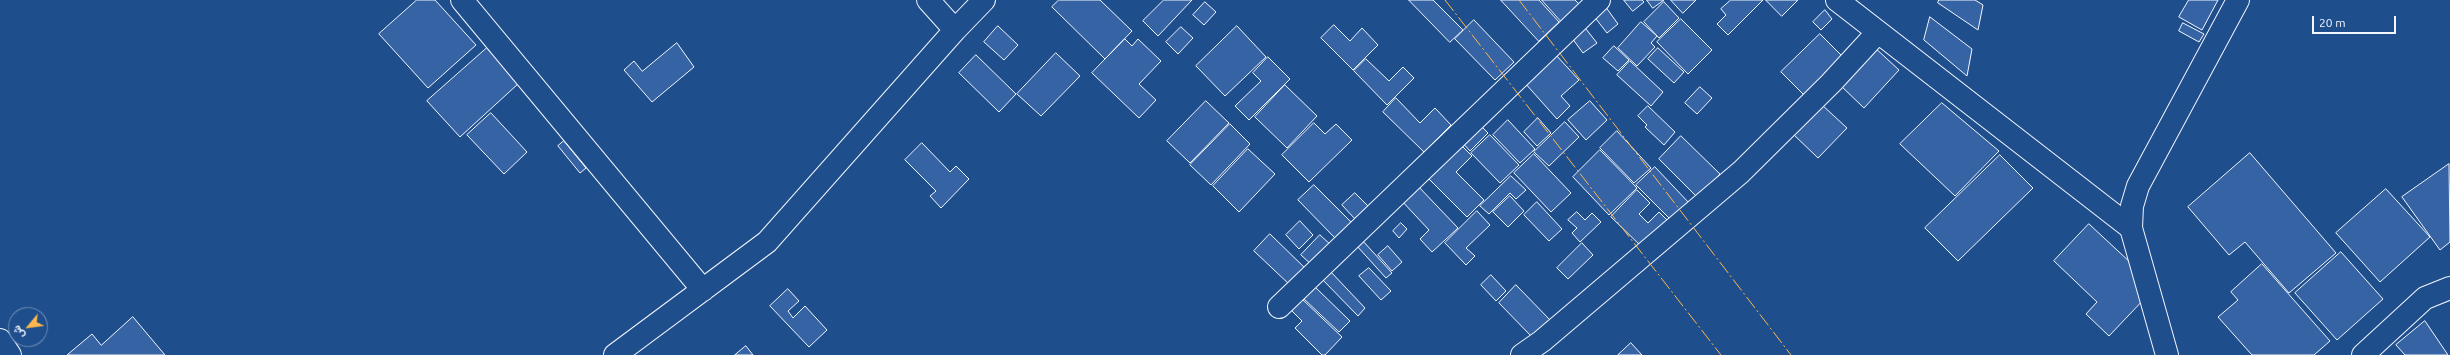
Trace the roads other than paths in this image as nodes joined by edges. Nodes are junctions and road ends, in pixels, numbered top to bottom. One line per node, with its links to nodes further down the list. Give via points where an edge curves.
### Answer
1 (462, 0): 11 (street)
2 (928, 0): 7 (street)
3 (984, 0): 7 (street)
4 (1599, 0): 12 (street)
5 (1837, 0): 8 (street)
6 (2238, 0): 9 (street, via 2138,186 2132,206)
7 (955, 30): 11 (street, via 767,242)
8 (1878, 32): 9 (street); 16 (street, via 1831,83 1741,172 1542,341)
9 (2131, 228): 17 (street)
10 (2450, 288): 18 (street, via 2425,298)
11 (703, 290): 15 (street)
12 (1279, 307)
13 (0, 340): 14 (street)
14 (10, 355)
15 (615, 355)
16 (1522, 355)
17 (2167, 355)
18 (2363, 355)

